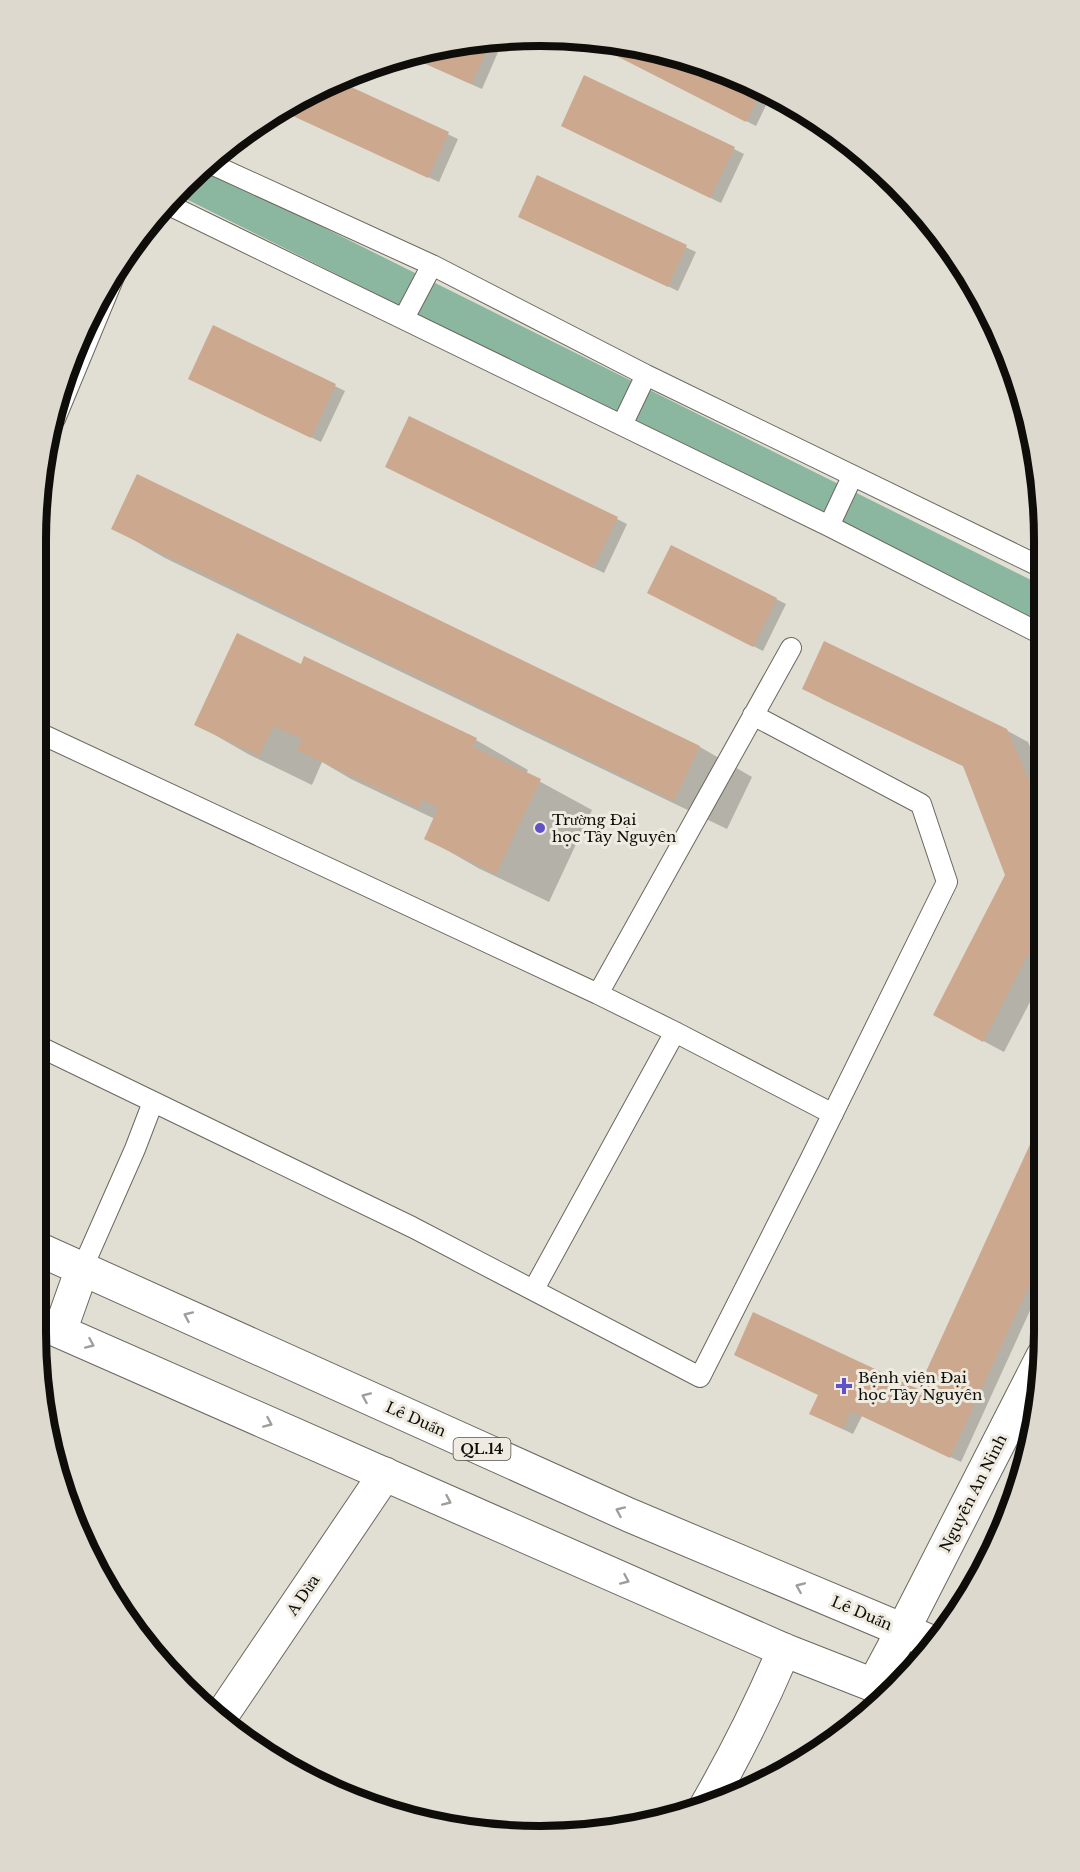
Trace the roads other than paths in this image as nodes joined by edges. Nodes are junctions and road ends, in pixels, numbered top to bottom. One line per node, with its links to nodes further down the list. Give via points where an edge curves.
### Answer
1 (217, 167): 3 (lane)
2 (175, 208): 4 (lane)
3 (429, 270): 4 (lane); 5 (lane)
4 (407, 313): 6 (lane)
5 (645, 380): 6 (lane); 7 (lane)
6 (626, 419): 8 (lane)
7 (851, 482): 8 (lane); 9 (lane)
8 (832, 520): 10 (lane)
9 (1034, 564)
10 (1034, 630)
11 (790, 648): 12 (lane)
12 (753, 715): 14 (lane); 18 (lane, via 921,804 947,882)
13 (46, 736): 14 (lane)
14 (598, 994): 15 (lane)
15 (675, 1032): 18 (lane); 21 (lane)
16 (46, 1050): 17 (lane)
17 (153, 1102): 20 (lane); 21 (lane)
18 (832, 1114): 21 (lane, via 700,1377)
19 (46, 1253): 20 (main road, Lê Duẩn / QL.14)
20 (82, 1269): 22 (main road); 25 (main road, Lê Duẩn / QL.14, one-way to 20, via 629,1515)
21 (534, 1289)
22 (48, 1326): 24 (main road, one-way to 24)
23 (1030, 1385): 25 (main road, Nguyễn An Ninh)
24 (385, 1474): 26 (main road, one-way to 26); 28 (main road, A Dừa)
25 (917, 1636): 27 (main road, Nguyễn An Ninh)
26 (783, 1650): 27 (main road); 29 (main road, via 765,1694)
27 (880, 1687)
28 (225, 1711)
29 (713, 1794)

